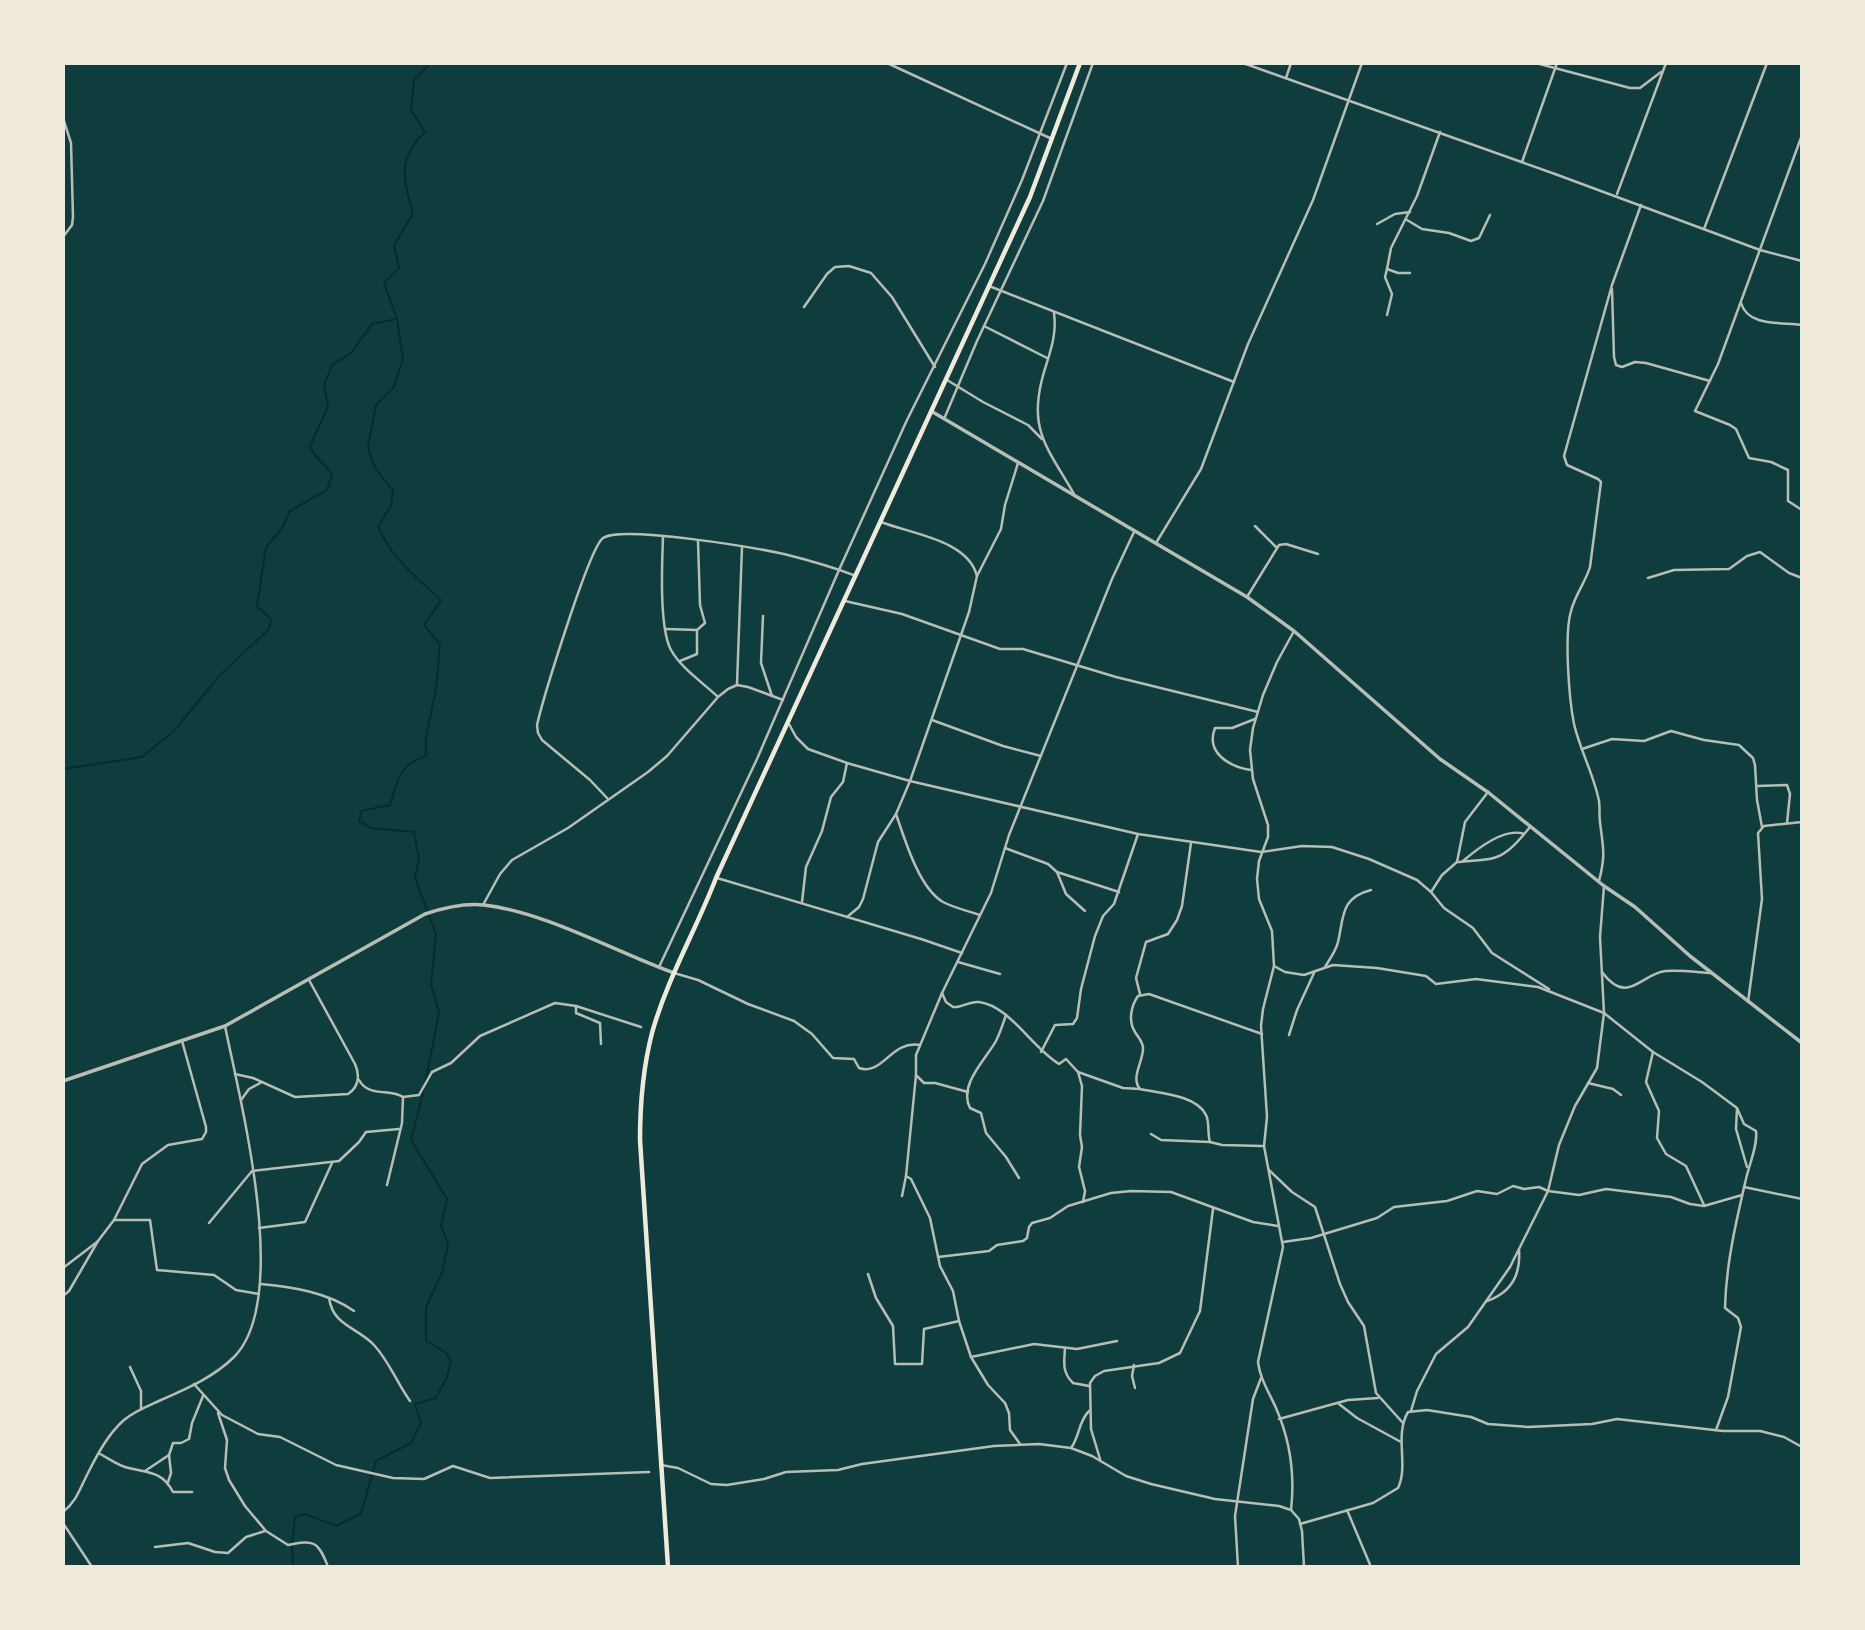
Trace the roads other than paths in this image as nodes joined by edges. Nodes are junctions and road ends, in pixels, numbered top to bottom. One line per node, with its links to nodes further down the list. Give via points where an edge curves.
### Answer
1 (887, 63): 18 (street)
2 (1068, 63): 18 (street)
3 (1080, 63): 20 (highway)
4 (1093, 63): 36 (street, via 1046,192)
5 (1243, 63): 14 (street)
6 (1291, 63): 14 (street)
7 (1362, 63): 15 (street)
8 (1536, 63): 12 (street)
9 (1557, 63): 12 (street)
10 (1666, 63): 13 (street)
11 (1767, 63): 28 (street)
12 (1554, 69): 13 (street, via 1630,88 1640,88); 21 (street)
13 (1663, 71): 22 (street)
14 (1286, 79): 15 (street)
15 (1349, 100): 17 (street); 47 (street, via 1313,200)
16 (63, 118): 29 (street, via 71,143 73,217)
17 (1440, 132): 21 (street); 24 (street)
18 (1040, 133): 20 (street); 44 (street)
19 (1802, 135): 30 (street)
20 (1053, 140): 35 (highway)
21 (1522, 162): 22 (street)
22 (1616, 196): 23 (street)
23 (1641, 205): 28 (street); 34 (street)
24 (1410, 212): 26 (street); 27 (street)
25 (1490, 215): 26 (street, via 1479,238 1471,241 1422,229)
26 (1407, 220): 32 (street, via 1391,248)
27 (1377, 224)
28 (1704, 229): 30 (street)
29 (63, 237)
30 (1760, 250): 31 (street); 37 (street)
31 (1802, 261)
32 (1387, 269): 33 (street); 40 (street, via 1385,278 1392,295)
33 (1410, 273)
34 (1612, 285): 46 (street, via 1616,365 1646,363); 86 (street, via 1564,456 1567,465 1598,479 1601,486 1590,566 1570,612 1570,700)
35 (989, 286): 36 (street); 45 (highway)
36 (1001, 291): 39 (street); 42 (street)
37 (1741, 303): 41 (street, via 1743,311 1759,321); 46 (street)
38 (804, 307): 44 (street, via 835,267 871,273 892,296)
39 (1054, 313): 43 (street); 47 (street)
40 (1387, 315)
41 (1802, 325)
42 (985, 326): 43 (street); 48 (street)
43 (1048, 358): 51 (street, via 1036,405)
44 (935, 367): 64 (street)
45 (945, 379): 48 (street); 49 (highway)
46 (1710, 381): 54 (street, via 1696,412 1736,429 1749,458 1786,468 1787,498)
47 (1234, 382): 60 (street, via 1201,469)
48 (957, 386): 50 (street); 51 (street, via 1028,425)
49 (930, 411): 50 (street); 55 (highway)
50 (944, 419): 52 (street)
51 (1044, 441): 53 (street)
52 (1018, 463): 53 (street); 66 (street, via 1001,529)
53 (1075, 497): 57 (street)
54 (1802, 510)
55 (881, 522): 65 (highway); 66 (street, via 953,547 971,561)
56 (1255, 526): 62 (street)
57 (1134, 532): 60 (street); 77 (street)
58 (663, 537): 59 (street); 72 (street); 93 (street, via 610,536 597,546 537,724 542,740)
59 (698, 541): 61 (street); 73 (street, via 700,605 705,618)
60 (1156, 543): 69 (street)
61 (742, 547): 64 (street); 78 (street)
62 (1276, 547): 63 (street, via 1286,544); 69 (street)
63 (1318, 554)
64 (839, 570): 65 (street); 81 (street)
65 (856, 576): 70 (highway)
66 (977, 576): 75 (street)
67 (1648, 578): 68 (street, via 1674,570 1729,569 1756,552)
68 (1802, 578)
69 (1247, 597): 74 (street)
70 (845, 601): 75 (street, via 891,610); 85 (highway)
71 (763, 617): 79 (street, via 761,663)
72 (666, 629): 73 (street); 76 (street, via 670,649)
73 (697, 630): 76 (street, via 697,654)
74 (1294, 631): 82 (street); 92 (street, via 1440,759)
75 (961, 635): 77 (street, via 1000,649 1023,649); 83 (street)
76 (680, 661): 80 (street)
77 (1079, 666): 82 (street); 87 (street)
78 (737, 685): 79 (street); 80 (street)
79 (772, 696): 81 (street)
80 (718, 697): 93 (street, via 667,756)
81 (783, 700): 122 (street)
82 (1258, 712): 84 (street)
83 (930, 719): 87 (street); 90 (street)
84 (1255, 719): 89 (street); 89 (street, via 1232,728 1214,728 1212,735 1227,764)
85 (788, 724): 88 (street, via 808,749); 108 (highway)
86 (1582, 748): 91 (street, via 1612,739 1644,741 1671,731 1733,744 1753,758); 109 (street, via 1599,800 1604,845)
87 (1041, 757): 94 (street)
88 (847, 763): 90 (street); 114 (street, via 806,867)
89 (1251, 771): 104 (street, via 1268,825)
90 (910, 781): 94 (street); 95 (street)
91 (1757, 786): 97 (street, via 1787,785); 99 (street)
92 (1488, 792): 98 (street); 106 (street, via 1465,822)
93 (608, 799): 115 (street, via 512,860)
94 (1022, 807): 100 (street); 103 (street)
95 (896, 814): 117 (street, via 910,853 932,891 944,902); 118 (street, via 878,842 863,899)
96 (1802, 822): 97 (street)
97 (1787, 823): 99 (street)
98 (1530, 827): 101 (street); 109 (street)
99 (1762, 827): 133 (street, via 1758,843 1762,899)
100 (1138, 834): 102 (street); 112 (street)
101 (1524, 834): 105 (street, via 1516,831 1480,846); 105 (street, via 1504,855)
102 (1191, 843): 104 (street); 132 (street, via 1181,912 1168,934 1146,942 1136,978)
103 (1005, 848): 107 (street); 117 (street)
104 (1261, 852): 113 (street, via 1332,847 1404,872); 121 (street, via 1257,889 1272,932)
105 (1464, 861): 106 (street)
106 (1457, 862): 113 (street)
107 (1057, 872): 112 (street); 116 (street, via 1066,894)
108 (716, 878): 114 (street); 125 (highway)
109 (1599, 881): 110 (street)
110 (1604, 886): 124 (street); 127 (street)
111 (1371, 890): 123 (street, via 1346,906 1337,946)
112 (1119, 892): 145 (street, via 1095,936 1077,1018 1073,1024 1055,1025)
113 (1431, 892): 130 (street, via 1444,908 1473,928 1492,953)
114 (802, 902): 118 (street)
115 (483, 905): 122 (street, via 566,929); 129 (street, via 425,914)
116 (1085, 911)
117 (980, 915): 119 (street)
118 (847, 917): 119 (street)
119 (962, 953): 120 (street)
120 (958, 962): 128 (street); 131 (street)
121 (1274, 966): 126 (street, via 1296,974); 139 (street)
122 (659, 967): 125 (street)
123 (1325, 967): 126 (street); 130 (street, via 1402,971 1426,976 1436,984 1476,979)
124 (1602, 972): 127 (street, via 1611,983 1625,987 1664,971); 135 (street)
125 (674, 973): 144 (street, via 794,1021 833,1058 854,1059 864,1070 877,1067 905,1044); 224 (highway, via 652,1032 640,1118)
126 (1314, 973): 140 (street)
127 (1711, 973): 133 (street)
128 (1000, 974)
129 (309, 980): 137 (street); 150 (street, via 355,1064)
130 (1552, 990): 135 (street)
131 (942, 993): 136 (street, via 953,1007 980,1002); 144 (street)
132 (1140, 994): 139 (street); 154 (street, via 1131,1017 1143,1047 1136,1080)
133 (1748, 1002): 142 (street)
134 (576, 1006): 138 (street); 143 (street, via 576,1013 600,1023); 157 (street, via 555,1003 483,1034 451,1063 432,1072 418,1095)
135 (1604, 1013): 146 (street); 153 (street, via 1599,1063)
136 (1006, 1015): 145 (street); 155 (street, via 994,1045 975,1070)
137 (225, 1026): 141 (street); 148 (street)
138 (641, 1027)
139 (1262, 1034): 163 (street)
140 (1289, 1035)
141 (183, 1041): 151 (street); 179 (street, via 205,1135 168,1145 148,1159)
142 (1802, 1043)
143 (601, 1044)
144 (920, 1045): 149 (street)
145 (1041, 1052): 147 (street, via 1059,1064 1067,1060)
146 (1653, 1052): 159 (street); 177 (street, via 1646,1082 1659,1111 1657,1138 1666,1154 1686,1166)
147 (1079, 1072): 154 (street, via 1123,1088); 176 (street)
148 (235, 1074): 152 (street); 158 (street)
149 (916, 1075): 155 (street, via 924,1083); 168 (street)
150 (358, 1078): 152 (street, via 348,1094 315,1098 287,1095); 157 (street, via 369,1090)
151 (63, 1081)
152 (263, 1082): 158 (street, via 245,1093)
153 (1588, 1083): 156 (street); 172 (street, via 1559,1145)
154 (1140, 1089): 162 (street, via 1198,1105 1206,1113)
155 (968, 1093): 169 (street, via 967,1105 980,1112 986,1133)
156 (1621, 1095)
157 (403, 1097): 160 (street)
158 (240, 1103): 167 (street)
159 (1737, 1108): 166 (street, via 1736,1129); 166 (street, via 1744,1124 1756,1133)
160 (399, 1129): 164 (street, via 366,1132 342,1159); 170 (street)
161 (1151, 1134): 162 (street, via 1161,1140)
162 (1210, 1142): 163 (street)
163 (1264, 1146): 165 (street)
164 (332, 1162): 167 (street); 182 (street, via 305,1222)
165 (1267, 1168): 181 (street); 183 (street, via 1315,1207)
166 (1747, 1170): 171 (street)
167 (252, 1171): 180 (street); 182 (street)
168 (906, 1176): 174 (street); 187 (street, via 930,1218)
169 (1019, 1178)
170 (387, 1185)
171 (1744, 1187): 173 (street); 175 (street)
172 (1548, 1191): 177 (street, via 1578,1195 1606,1189); 183 (street, via 1513,1186 1497,1194 1477,1191 1394,1207 1377,1218); 186 (street)
173 (1742, 1195): 177 (street); 216 (street, via 1725,1307 1741,1327 1728,1397)
174 (902, 1196)
175 (1802, 1199)
176 (1083, 1202): 178 (street, via 1111,1193 1164,1191); 187 (street, via 1032,1223 1023,1241 989,1251)
177 (1704, 1206)
178 (1213, 1209): 181 (street); 200 (street, via 1200,1311 1181,1350 1159,1363)
179 (114, 1220): 184 (street); 191 (street, via 150,1220 157,1270 214,1275 236,1290)
180 (209, 1223)
181 (1278, 1226): 185 (street)
182 (259, 1228): 190 (street)
183 (1323, 1233): 185 (street); 207 (street, via 1348,1302 1364,1326)
184 (98, 1241): 188 (street); 192 (street)
185 (1283, 1242): 202 (street, via 1258,1362)
186 (1519, 1250): 194 (street); 194 (street, via 1512,1284)
187 (938, 1257): 196 (street, via 953,1291)
188 (63, 1268)
189 (869, 1274): 196 (street, via 876,1298 893,1326 895,1364 922,1364 924,1329)
190 (260, 1284): 191 (street); 193 (street)
191 (259, 1294): 203 (street, via 243,1346 222,1367)
192 (63, 1296)
193 (330, 1298): 195 (street); 208 (street, via 337,1319 373,1344)
194 (1486, 1302): 213 (street, via 1468,1327 1436,1354)
195 (354, 1311)
196 (959, 1321): 199 (street)
197 (1117, 1340): 198 (street)
198 (1065, 1348): 199 (street, via 1042,1343); 204 (street, via 1067,1376 1073,1384)
199 (971, 1357): 218 (street, via 1005,1403 1010,1430)
200 (1134, 1365): 204 (street, via 1104,1371); 205 (street)
201 (130, 1367): 210 (street, via 141,1391)
202 (1261, 1378): 214 (street); 229 (street, via 1253,1399)
203 (194, 1384): 206 (street); 210 (street)
204 (1089, 1387): 212 (street)
205 (1135, 1388)
206 (203, 1396): 211 (street); 222 (street, via 190,1437 173,1443)
207 (1379, 1398): 209 (street); 215 (street)
208 (410, 1401)
209 (1339, 1404): 214 (street); 217 (street)
210 (141, 1409): 221 (street, via 121,1422)
211 (218, 1411): 226 (street, via 258,1434 281,1437 336,1465 393,1478 430,1478 453,1466 490,1478); 235 (street, via 227,1440 229,1480)
212 (1089, 1411): 220 (street); 223 (street)
213 (1411, 1411): 215 (street); 216 (street, via 1528,1427 1617,1419)
214 (1279, 1419): 230 (street, via 1291,1462)
215 (1403, 1423): 217 (street)
216 (1716, 1430): 219 (street, via 1769,1432)
217 (1401, 1442): 231 (street, via 1398,1488 1373,1503)
218 (1020, 1444): 220 (street); 224 (street, via 838,1470 795,1471 727,1485 711,1484)
219 (1802, 1447)
220 (1071, 1448): 223 (street)
221 (99, 1453): 225 (street); 232 (street, via 76,1499)
222 (169, 1455): 225 (street); 227 (street)
223 (1101, 1461): 229 (street, via 1125,1476)
224 (661, 1465): 239 (highway)
225 (145, 1471): 227 (street)
226 (649, 1472)
227 (168, 1482): 228 (street, via 173,1492)
228 (192, 1492)
229 (1238, 1502): 230 (street); 240 (street)
230 (1291, 1510): 234 (street)
231 (1347, 1510): 234 (street); 242 (street)
232 (63, 1513)
233 (63, 1524): 237 (street)
234 (1300, 1524): 241 (street)
235 (266, 1531): 236 (street, via 246,1537 228,1553 188,1543); 238 (street, via 289,1545 312,1543)
236 (155, 1548)
237 (92, 1567)
238 (328, 1567)
239 (668, 1567)
240 (1238, 1567)
241 (1304, 1567)
242 (1371, 1567)

